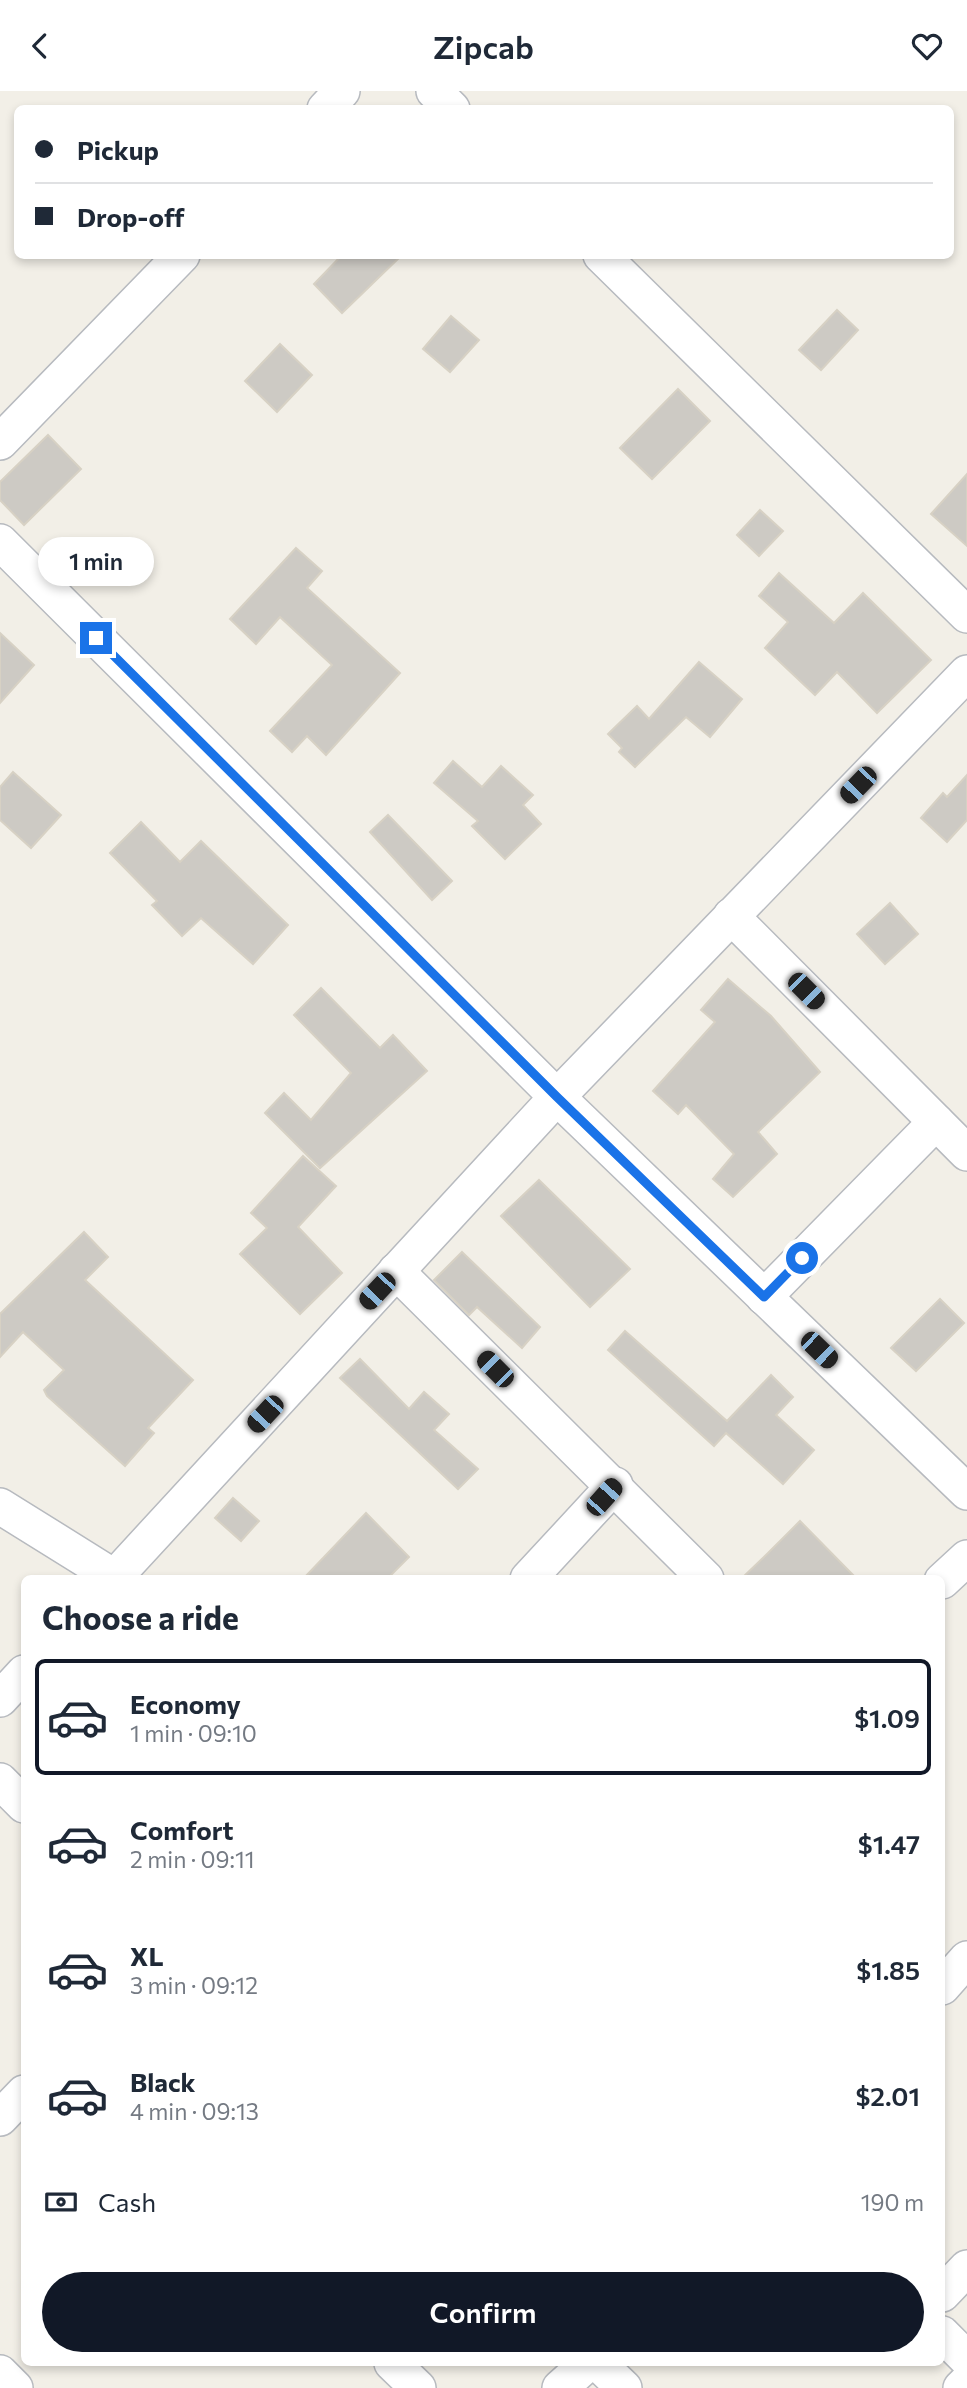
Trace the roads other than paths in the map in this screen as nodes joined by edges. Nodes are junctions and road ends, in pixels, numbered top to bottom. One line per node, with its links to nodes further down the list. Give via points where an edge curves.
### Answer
1 (342, 91): 3 (street)
2 (434, 91): 4 (street)
3 (329, 105)
4 (448, 105)
5 (178, 259): 7 (street)
6 (605, 259): 9 (street)
7 (0, 442)
8 (0, 542): 12 (street)
9 (967, 615)
10 (967, 673): 11 (street)
11 (731, 916): 12 (street); 13 (street)
12 (557, 1097): 15 (street); 16 (street)
13 (936, 1122): 14 (street); 16 (street)
14 (967, 1153)
15 (396, 1271): 17 (street); 22 (street)
16 (764, 1297): 18 (street)
17 (615, 1486): 23 (street); 24 (street)
18 (967, 1492)
19 (0, 1506): 21 (street)
20 (967, 1558): 25 (street)
21 (110, 1575)
22 (118, 1575)
23 (532, 1575)
24 (702, 1575)
25 (945, 1578)
26 (21, 1676): 27 (street)
27 (0, 1699)
28 (0, 1781): 29 (street)
29 (21, 1802)
30 (967, 1959): 31 (street)
31 (945, 1984)
32 (21, 2096): 33 (street)
33 (0, 2118)
34 (967, 2268): 35 (street)
35 (945, 2291)
36 (945, 2337): 37 (street)
37 (967, 2359)
38 (395, 2366): 44 (street)
39 (585, 2366): 45 (street)
40 (601, 2366): 46 (street)
41 (0, 2373): 43 (street)
42 (967, 2382): 47 (street)
43 (15, 2388)
44 (418, 2388)
45 (560, 2388)
46 (624, 2388)
47 (961, 2388)

